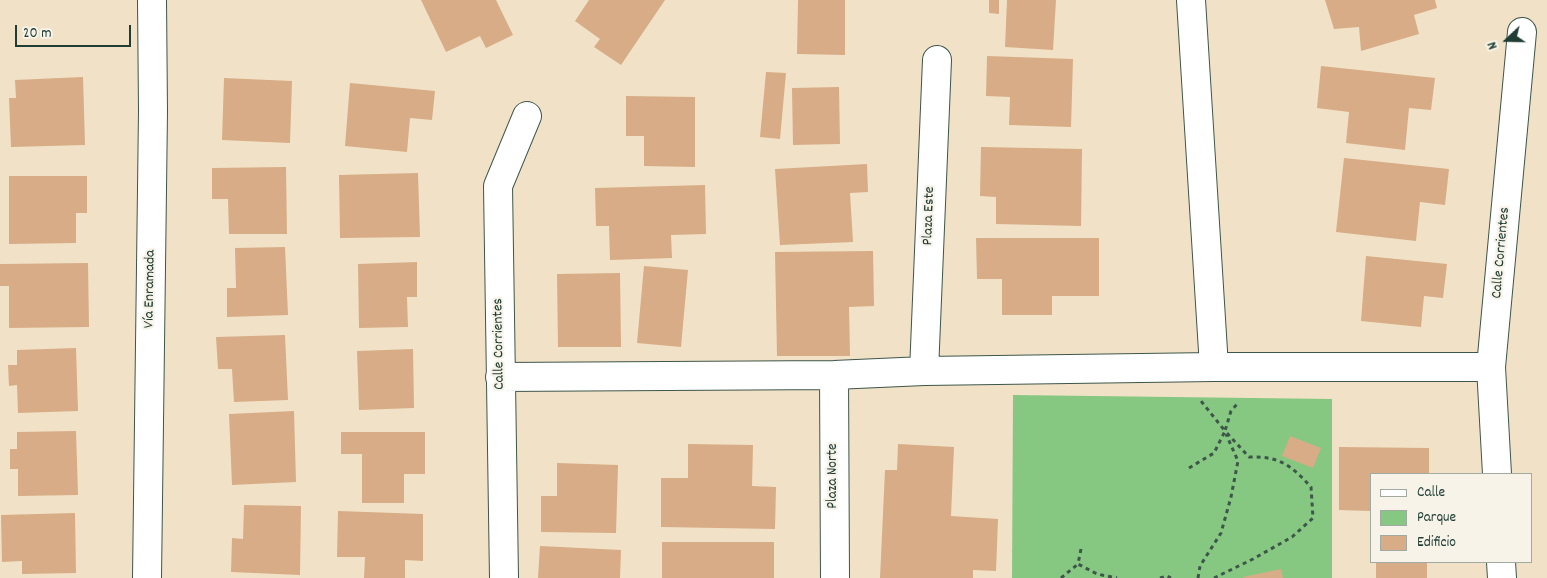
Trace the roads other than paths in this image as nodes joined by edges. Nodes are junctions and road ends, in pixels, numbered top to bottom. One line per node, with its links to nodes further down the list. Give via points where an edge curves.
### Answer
1 (152, 0): 13 (street, Vía Enramada)
2 (1192, 0): 6 (street)
3 (1522, 32): 7 (street, Calle Corrientes)
4 (937, 60): 8 (street, Plaza Este)
5 (527, 116): 10 (street, Calle Corrientes, via 498,186)
6 (1214, 367): 7 (street); 8 (street)
7 (1491, 367): 11 (street, Calle Corrientes)
8 (924, 371): 9 (street)
9 (834, 375): 10 (street); 15 (street, Plaza Norte)
10 (500, 377): 14 (street, Calle Corrientes)
11 (1497, 473)
12 (1501, 563): 16 (street)
13 (147, 578)
14 (504, 578)
15 (835, 578)
16 (1502, 578)

